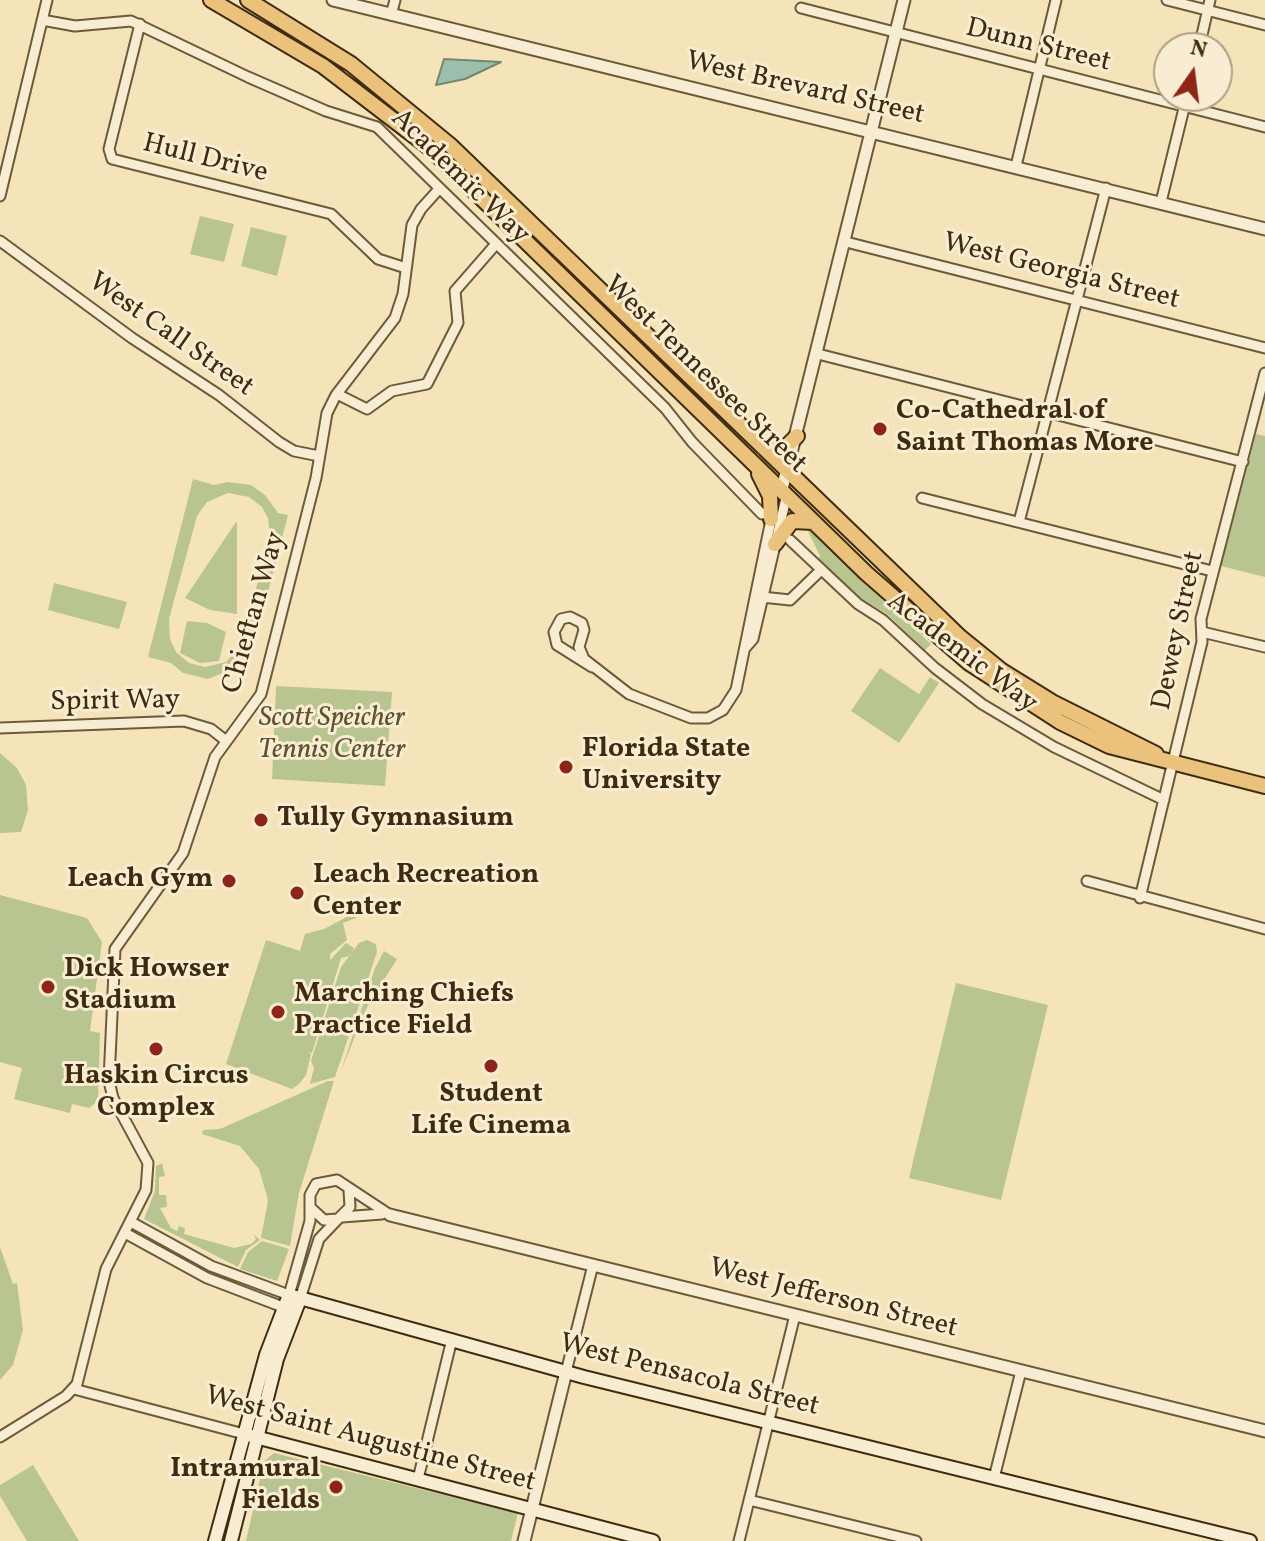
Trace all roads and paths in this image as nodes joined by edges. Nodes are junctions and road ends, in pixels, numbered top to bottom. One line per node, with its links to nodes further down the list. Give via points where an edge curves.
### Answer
1 (47, 0): 13 (street)
2 (211, 0): 11 (main road, West Tennessee Street)
3 (247, 0): 11 (street); 41 (main road, West Tennessee Street, via 351,64 434,131)
4 (333, 0): 12 (street, West Brevard Street)
5 (395, 0): 12 (street)
6 (904, 0): 17 (street)
7 (1056, 0): 18 (street)
8 (1167, 0): 9 (street)
9 (1209, 5): 15 (street); 16 (street)
10 (801, 8): 17 (street, Dunn Street)
11 (233, 11): 42 (main road, West Tennessee Street, via 323,66 430,148)
12 (391, 15): 23 (street, West Brevard Street)
13 (42, 20): 14 (street, Academic Way, via 75,26 111,20); 27 (street)
14 (140, 24): 26 (street, Academic Way, via 322,109 372,124); 33 (street, Hull Drive, via 111,157 329,214 378,259)
15 (1265, 25)
16 (1203, 32)
17 (896, 34): 18 (street, Dunn Street); 23 (street)
18 (1040, 70): 19 (street, Dunn Street); 24 (street)
19 (1153, 94)
20 (1183, 112): 28 (street)
21 (1219, 112): 22 (street, Dunn Street)
22 (1265, 127)
23 (874, 131): 24 (street, West Brevard Street); 31 (street)
24 (1016, 166): 25 (street, West Brevard Street)
25 (1106, 188): 28 (street, West Brevard Street); 34 (street)
26 (439, 189): 32 (street, Academic Way); 33 (street, Chieftan Way, via 414,221)
27 (0, 196)
28 (1161, 202): 29 (street, West Brevard Street)
29 (1265, 229)
30 (0, 241): 43 (street, West Call Street, via 279,442)
31 (846, 242): 34 (street, West Georgia Street); 36 (street)
32 (496, 244): 38 (street, via 455,291 457,325 427,384 389,392 367,409); 48 (street, Academic Way, via 670,413)
33 (406, 268): 38 (street, Chieftan Way, via 395,318)
34 (1077, 300): 35 (street, West Georgia Street); 39 (street)
35 (1265, 348)
36 (818, 354): 39 (street); 40 (street)
37 (1265, 373): 44 (street, Dewey Street)
38 (337, 394): 43 (street, Chieftan Way)
39 (1047, 413): 44 (street); 49 (street)
40 (797, 436): 41 (main road, via 778,453); 45 (street)
41 (760, 446): 45 (main road, West Tennessee Street)
42 (746, 453): 46 (main road, West Tennessee Street); 48 (main road, via 768,491)
43 (319, 456): 61 (street, Chieftan Way, via 263,688 251,712)
44 (1243, 462): 54 (street, Dewey Street)
45 (788, 473): 46 (street); 62 (main road, West Tennessee Street, via 991,663 1064,708)
46 (784, 491): 48 (street); 50 (main road, West Tennessee Street); 52 (street)
47 (922, 498): 49 (street)
48 (766, 516): 57 (street)
49 (1019, 522): 54 (street)
50 (817, 524): 52 (main road, via 794,520); 62 (main road, West Tennessee Street, via 938,637 1003,686 1097,741)
51 (790, 540): 53 (street, Academic Way)
52 (775, 544): 55 (street)
53 (821, 570): 55 (street, via 790,600); 64 (street, Academic Way, via 997,714)
54 (1212, 571): 56 (street, Dewey Street)
55 (762, 597): 57 (street, via 753,639)
56 (1202, 632): 58 (street); 62 (street, Dewey Street)
57 (746, 647): 59 (street, via 732,700 705,719 646,702)
58 (1265, 647)
59 (592, 667): 59 (street, via 579,649 583,624 561,619 555,630 557,645)
60 (0, 728): 61 (street, Spirit Way, via 184,721 211,729)
61 (225, 740): 72 (street, Chieftan Way, via 212,763 183,853 115,949 109,1081 149,1171)
62 (1174, 763): 63 (main road, West Tennessee Street); 64 (street, Dewey Street)
63 (1265, 786)
64 (1164, 800): 66 (street, Dewey Street)
65 (1087, 881): 66 (street)
66 (1140, 898): 67 (street)
67 (1265, 929)
68 (347, 1187): 69 (street, via 333,1179 319,1182 310,1195); 70 (street, West Jefferson Street); 71 (street, via 351,1202)
69 (311, 1208): 71 (street, via 321,1218); 75 (street)
70 (390, 1215): 71 (street, West Jefferson Street); 74 (street, West Jefferson Street)
71 (340, 1218): 75 (street, via 319,1239)
72 (131, 1222): 73 (street, Chieftan Way); 75 (street, West Pensacola Street)
73 (125, 1233): 75 (street, West Pensacola Street, via 207,1278); 80 (street, Chieftan Way, via 106,1269)
74 (593, 1265): 76 (street, West Jefferson Street); 79 (street)
75 (292, 1303): 77 (main road, West Pensacola Street); 83 (main road)
76 (795, 1315): 78 (street, West Jefferson Street); 81 (street)
77 (452, 1339): 79 (main road, West Pensacola Street); 86 (street)
78 (1021, 1371): 82 (street, West Jefferson Street); 85 (street)
79 (566, 1372): 81 (main road, West Pensacola Street); 88 (street)
80 (74, 1389): 83 (street, West Saint Augustine Street); 84 (street)
81 (768, 1422): 85 (main road, West Pensacola Street); 87 (street)
82 (1265, 1431)
83 (251, 1436): 86 (main road, West Saint Augustine Street); 89 (main road); 90 (main road)
84 (0, 1437)
85 (994, 1478): 95 (main road, West Pensacola Street)
86 (418, 1479): 88 (main road, West Saint Augustine Street)
87 (749, 1500): 93 (street); 94 (street)
88 (533, 1507): 91 (street); 92 (main road, West Saint Augustine Street)
89 (215, 1541)
90 (231, 1541)
91 (524, 1541)
92 (653, 1541)
93 (739, 1541)
94 (916, 1541)
95 (1250, 1541)

